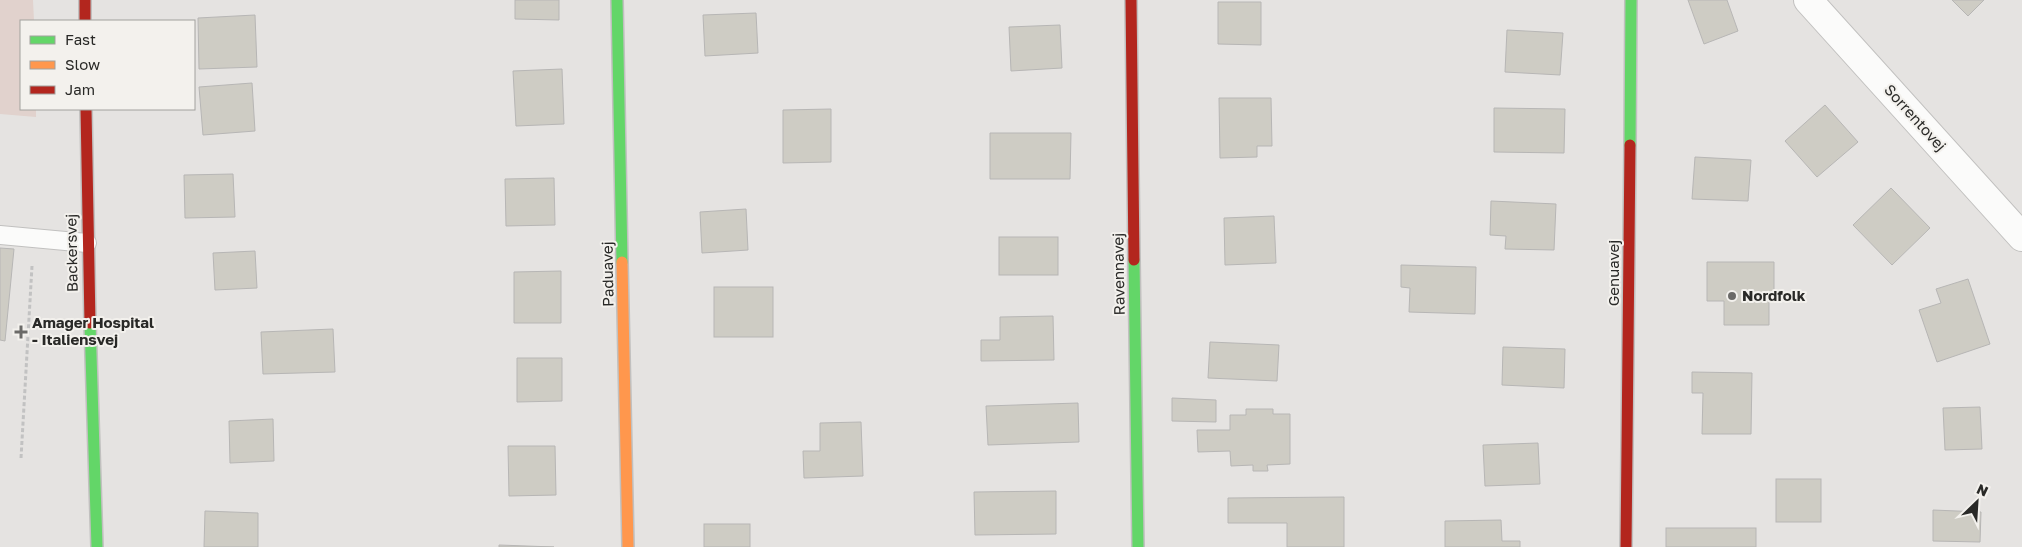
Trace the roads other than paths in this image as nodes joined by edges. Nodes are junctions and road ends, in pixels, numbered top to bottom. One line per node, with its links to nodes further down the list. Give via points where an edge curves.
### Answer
1 (85, 0): 6 (street)
2 (618, 0): 12 (street, Paduavej)
3 (1131, 0): 13 (street, Ravennavej)
4 (1631, 0): 14 (street, Genuavej)
5 (1808, 0): 9 (street, Sorrentovej)
6 (85, 20)
7 (86, 110): 10 (street, Backersvej)
8 (0, 235): 10 (lane)
9 (2022, 237)
10 (86, 243): 11 (street, Backersvej)
11 (97, 547)
12 (628, 547)
13 (1138, 547)
14 (1626, 547)

